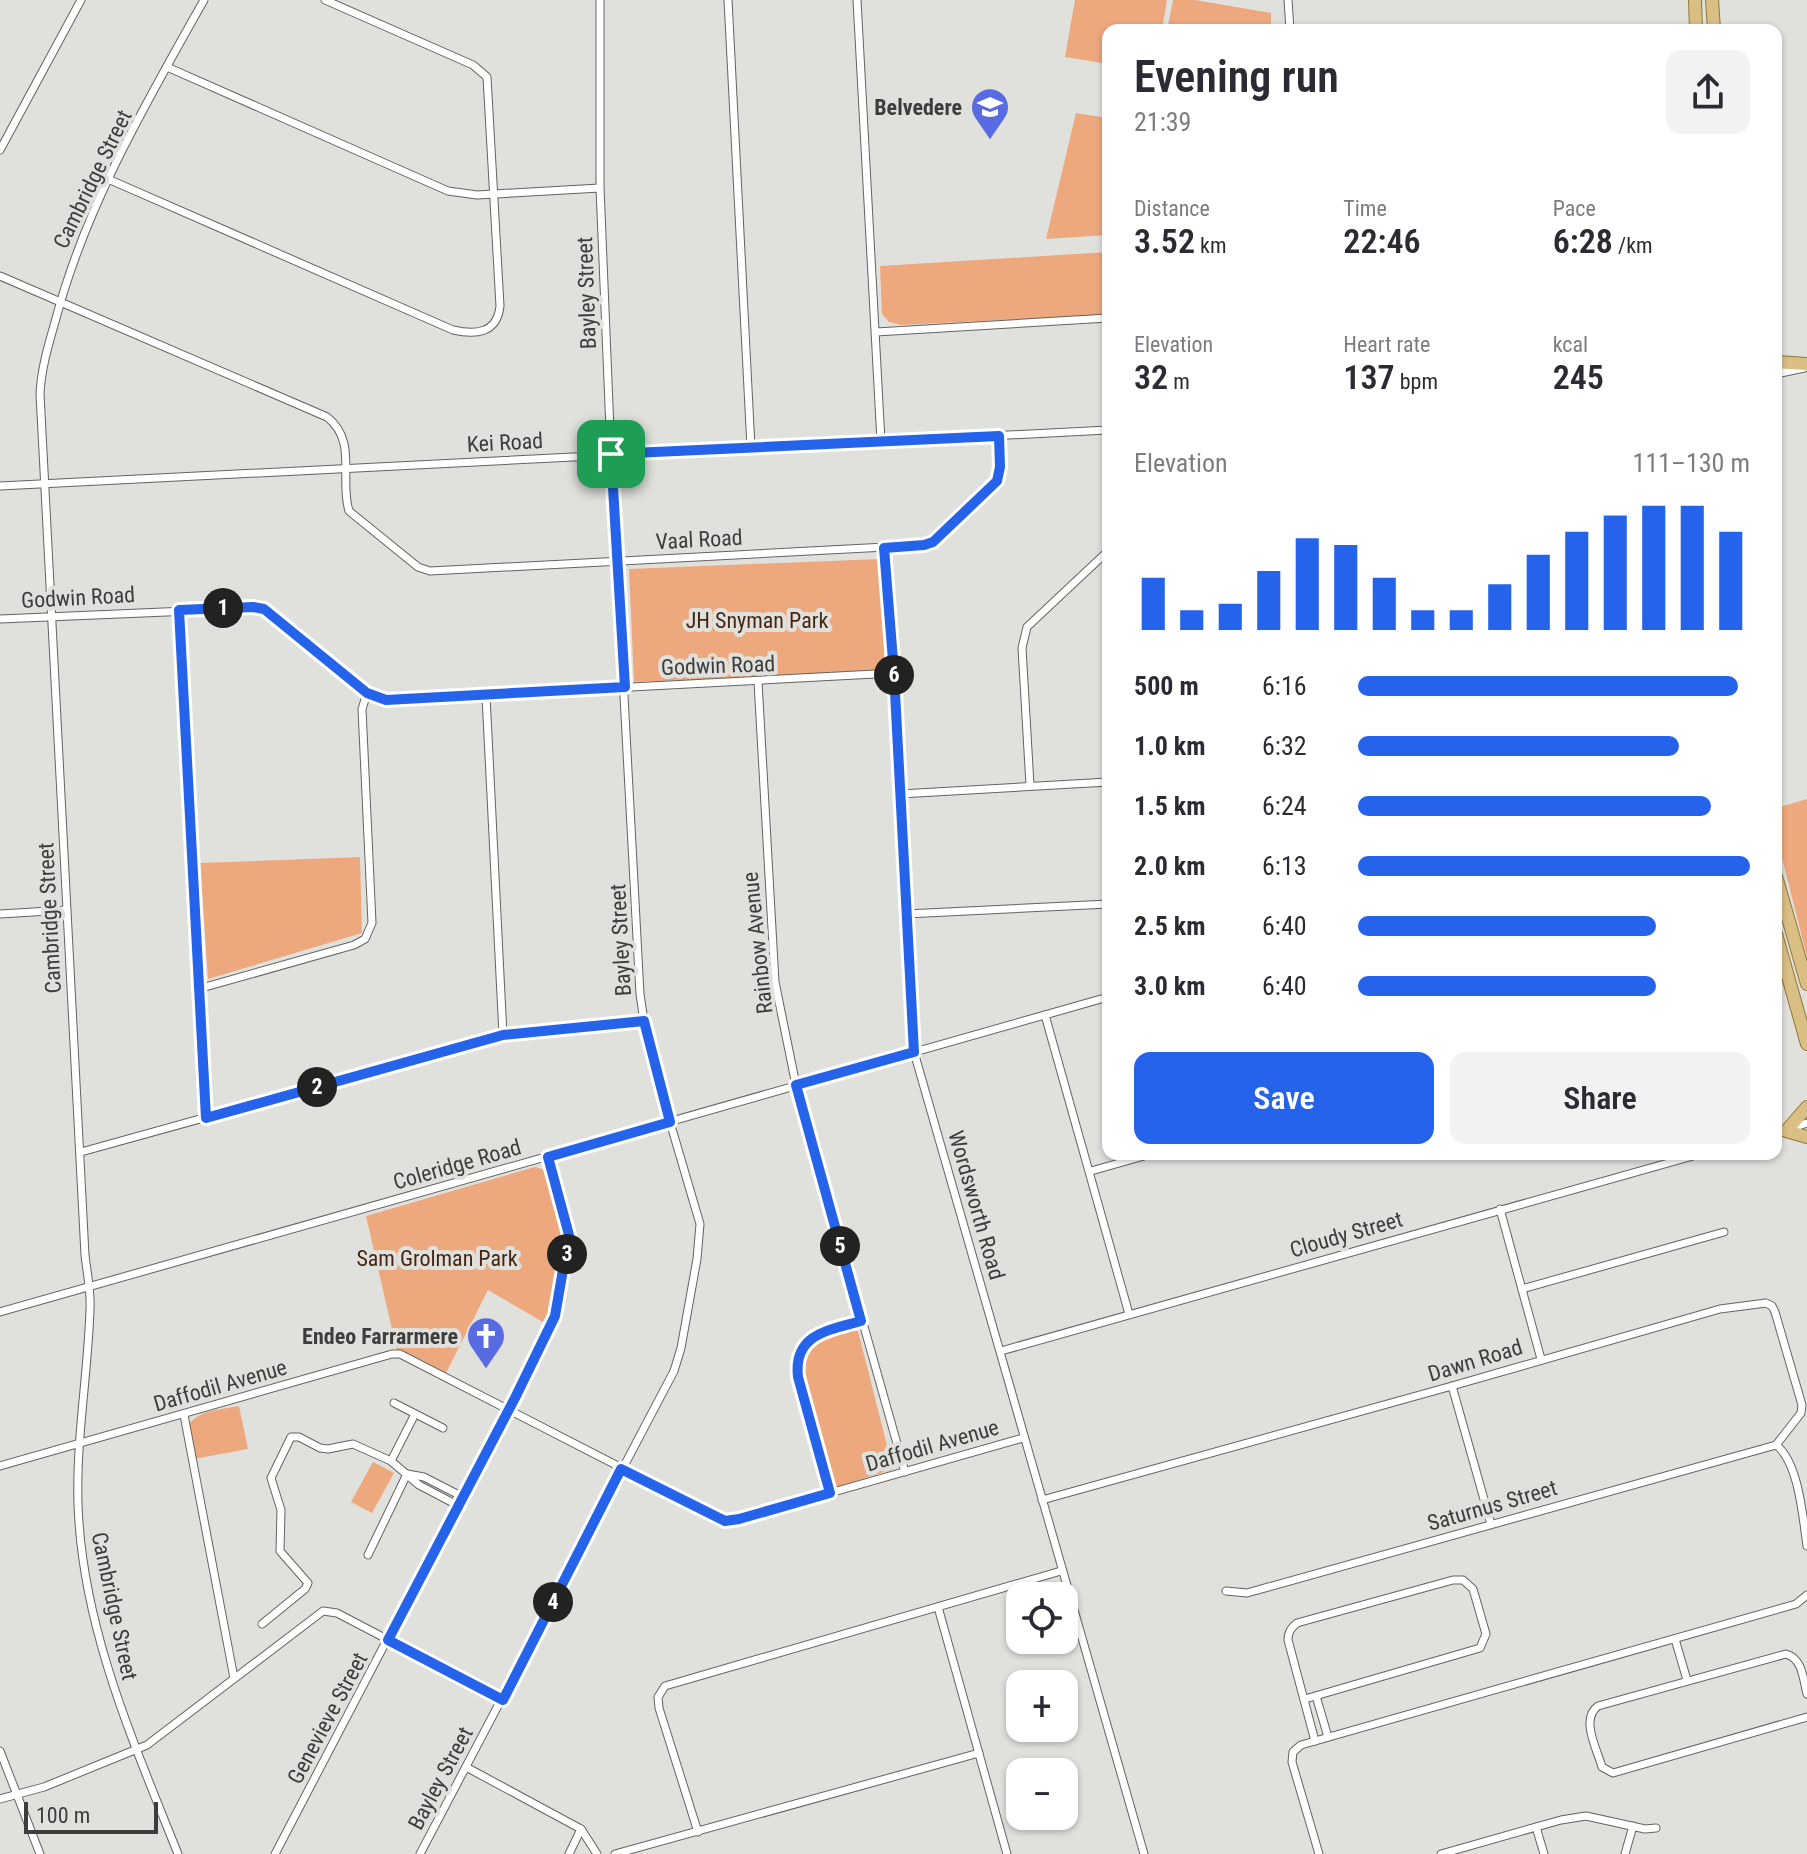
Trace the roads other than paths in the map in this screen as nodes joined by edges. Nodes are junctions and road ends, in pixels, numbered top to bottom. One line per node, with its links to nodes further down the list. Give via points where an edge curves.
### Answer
1 (81, 0): 14 (street)
2 (204, 0): 13 (street, Cambridge Street)
3 (325, 0): 17 (street, via 473,65 487,77)
4 (600, 0): 16 (street, Bayley Street)
5 (728, 0): 28 (street)
6 (857, 0): 21 (street)
7 (1288, 0): 10 (street)
8 (1695, 0): 11 (main road)
9 (1712, 0): 12 (main road)
10 (1290, 24)
11 (1696, 24)
12 (1714, 24)
13 (167, 67): 15 (street, Cambridge Street); 17 (street, via 448,191)
14 (0, 150)
15 (108, 179): 17 (street, via 453,330 478,333 491,327 500,312); 19 (street, Cambridge Street, via 81,236)
16 (600, 188): 17 (street); 29 (street, Bayley Street)
17 (494, 194)
18 (0, 276): 19 (street, Vaal Road)
19 (60, 301): 30 (street, Vaal Road, via 327,417 344,438); 31 (street, Cambridge Street, via 41,387)
20 (1102, 318): 21 (street)
21 (876, 332): 27 (street)
22 (1782, 363): 23 (main road)
23 (1807, 365): 24 (street)
24 (1782, 371)
25 (1102, 430): 26 (street, Kei Road)
26 (999, 436): 27 (street, Kei Road); 33 (street, Vaal Road, via 1000,467 993,485 933,542)
27 (881, 441): 28 (street, Kei Road)
28 (751, 447): 29 (street, Kei Road)
29 (611, 454): 30 (street, Kei Road); 35 (street, Bayley Street)
30 (346, 468): 31 (street, Kei Road); 35 (street, Vaal Road, via 349,511 422,569)
31 (44, 483): 32 (street, Kei Road); 37 (street, Cambridge Street)
32 (0, 486)
33 (884, 548): 35 (street, Vaal Road); 39 (street, Wordsworth Road)
34 (1102, 557): 45 (street, via 1024,633)
35 (617, 560): 41 (street, Bayley Street)
36 (179, 610): 37 (street, Godwin Road); 42 (street, Godwin Road, via 264,609); 54 (street)
37 (52, 616): 38 (street, Godwin Road); 49 (street, Cambridge Street)
38 (0, 619)
39 (894, 673): 40 (street, Godwin Road); 46 (street, Wordsworth Road)
40 (758, 682): 41 (street, Godwin Road); 61 (street, Rainbow Avenue, via 773,966)
41 (625, 687): 43 (street, Godwin Road); 57 (street, Bayley Street)
42 (367, 693): 43 (street, Godwin Road, via 386,700); 54 (street, via 362,709 372,923 368,935 354,945)
43 (486, 696): 58 (street)
44 (1102, 782): 45 (street)
45 (1030, 785): 46 (street)
46 (900, 794): 51 (street, Wordsworth Road)
47 (1782, 897): 53 (main road)
48 (1102, 904): 51 (street)
49 (66, 910): 50 (street); 68 (street, Cambridge Street)
50 (0, 914)
51 (906, 914): 60 (street, Wordsworth Road)
52 (1782, 955): 59 (main road)
53 (1807, 984)
54 (198, 989): 63 (street)
55 (1102, 999): 56 (street, Coleridge Road)
56 (1045, 1015): 60 (street, Coleridge Road); 72 (street)
57 (644, 1021): 58 (street); 64 (street, Bayley Street)
58 (503, 1035): 63 (street)
59 (1807, 1044)
60 (914, 1052): 61 (street, Coleridge Road); 80 (street, Wordsworth Road)
61 (796, 1085): 64 (street, Coleridge Road); 79 (street, Rainbow Avenue)
62 (1807, 1107): 66 (main road)
63 (206, 1118): 68 (street)
64 (670, 1122): 69 (street, Coleridge Road); 93 (street, Bayley Street, via 701,1234 678,1360)
65 (1807, 1123): 66 (street)
66 (1783, 1131): 67 (main road)
67 (1807, 1137)
68 (81, 1152): 75 (street, Cambridge Street)
69 (548, 1157): 75 (street, Coleridge Road); 84 (street, Genevieve Street, via 569,1235 568,1251 555,1316)
70 (1130, 1160): 72 (street)
71 (1678, 1160): 73 (street, Cloudy Street)
72 (1091, 1171): 78 (street)
73 (1500, 1209): 76 (street); 78 (street, Cloudy Street)
74 (1724, 1232): 76 (street)
75 (88, 1287): 77 (street, Coleridge Road); 89 (street, Cambridge Street, via 91,1309)
76 (1522, 1289): 81 (street)
77 (0, 1312)
78 (1129, 1314): 80 (street, Cloudy Street)
79 (861, 1321): 94 (street, Rainbow Avenue); 96 (street, via 814,1336 798,1360)
80 (1001, 1351): 88 (street, Wordsworth Road)
81 (1541, 1359): 82 (street, Dawn Road); 90 (street, Dawn Road, via 1720,1309 1769,1303 1802,1405)
82 (1452, 1386): 98 (street, Dawn Road); 100 (street)
83 (394, 1403): 85 (street)
84 (509, 1410): 86 (street, Daffodil Avenue, via 392,1354); 93 (street, Daffodil Avenue); 97 (street, Genevieve Street)
85 (415, 1414): 87 (street); 91 (street)
86 (184, 1415): 89 (street, Daffodil Avenue); 110 (street)
87 (443, 1428)
88 (1023, 1438): 94 (street, Daffodil Avenue); 98 (street, Wordsworth Road)
89 (79, 1444): 92 (street, Daffodil Avenue); 119 (street, Cambridge Street, via 83,1560 112,1687)
90 (1776, 1445): 100 (street, Saturnus Street); 101 (street, via 1788,1457)
91 (391, 1461): 95 (street); 107 (street, via 353,1444 328,1449 296,1436 288,1441 271,1478 281,1510 279,1548 308,1583)
92 (0, 1466)
93 (621, 1469): 96 (street, Daffodil Avenue, via 725,1521); 115 (street, Bayley Street)
94 (905, 1472): 96 (street, Daffodil Avenue)
95 (407, 1474): 97 (street); 99 (street); 102 (street)
96 (830, 1493)
97 (463, 1497): 99 (street, Genevieve Street)
98 (1042, 1500): 103 (street, Wordsworth Road)
99 (459, 1506): 109 (street, Genevieve Street)
100 (1491, 1524): 104 (street, Saturnus Street, via 1247,1593)
101 (1807, 1546)
102 (368, 1555)
103 (1061, 1571): 106 (street); 138 (street, Wordsworth Road)
104 (1226, 1591)
105 (1807, 1595): 108 (street, via 1796,1604)
106 (938, 1607): 121 (street); 129 (street, via 665,1686 659,1708)
107 (262, 1624)
108 (1675, 1639): 111 (street); 117 (street)
109 (388, 1640): 110 (street, via 332,1611 320,1613); 115 (street); 132 (street, Genevieve Street)
110 (234, 1678): 119 (street)
111 (1687, 1680): 112 (street, via 1786,1654 1800,1666); 116 (street, via 1592,1710 1588,1719 1603,1769 1613,1773)
112 (1807, 1694)
113 (1316, 1696): 114 (street); 114 (street, via 1480,1648 1486,1634 1471,1586 1453,1580 1297,1623 1288,1640); 117 (street)
114 (1305, 1699): 118 (street)
115 (503, 1700): 122 (street, Bayley Street)
116 (1807, 1717)
117 (1328, 1737): 118 (street)
118 (1315, 1741): 139 (street, via 1296,1748 1292,1762)
119 (137, 1750): 123 (street); 131 (street, Cambridge Street)
120 (0, 1751): 123 (street)
121 (979, 1753): 129 (street); 137 (street)
122 (466, 1767): 128 (street); 133 (street, Bayley Street)
123 (17, 1794): 124 (street); 130 (street)
124 (0, 1799)
125 (1633, 1826): 126 (street, via 1586,1816); 127 (street); 142 (street)
126 (1536, 1827): 140 (street); 141 (street)
127 (1656, 1828)
128 (581, 1829): 134 (street); 135 (street)
129 (698, 1832): 136 (street)
130 (40, 1854)
131 (178, 1854)
132 (275, 1854)
133 (420, 1854)
134 (569, 1854)
135 (597, 1854)
136 (615, 1854)
137 (1007, 1854)
138 (1144, 1854)
139 (1319, 1854)
140 (1441, 1854)
141 (1544, 1854)
142 (1625, 1854)

